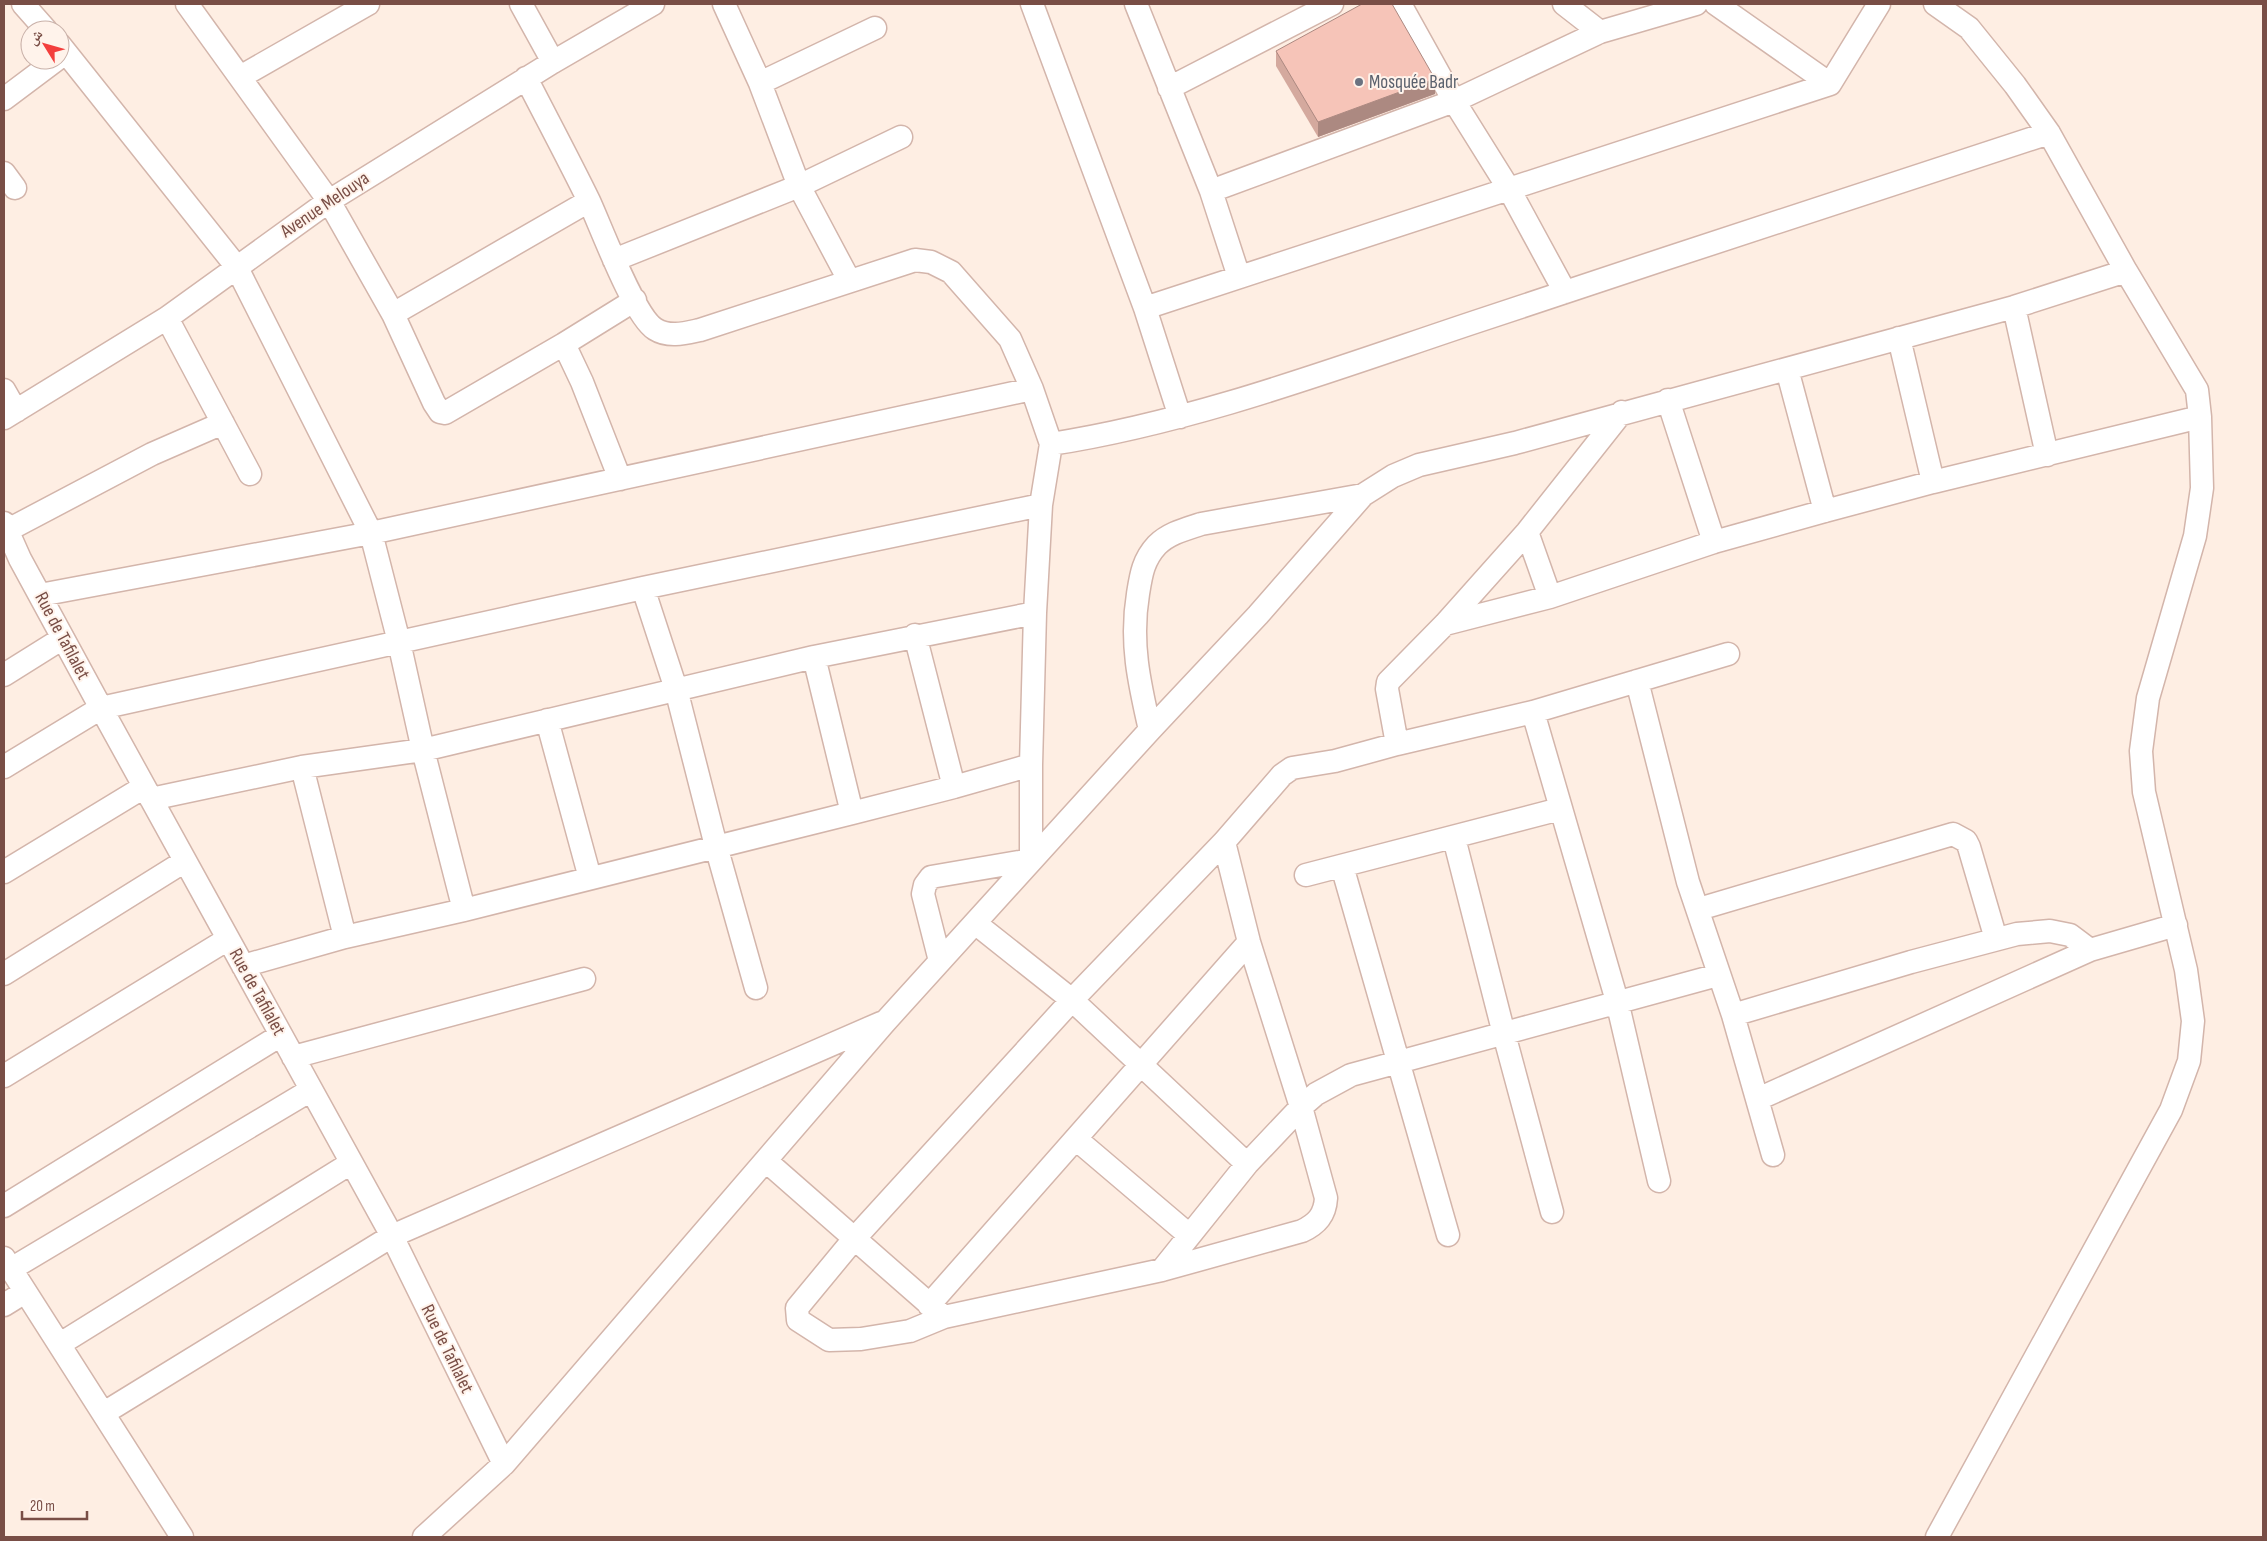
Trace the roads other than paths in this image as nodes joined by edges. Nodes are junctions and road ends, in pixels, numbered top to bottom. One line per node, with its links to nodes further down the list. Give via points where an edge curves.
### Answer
1 (23, 4): 16 (street)
2 (187, 4): 22 (street)
3 (368, 4): 22 (street)
4 (520, 4): 19 (street)
5 (724, 4): 24 (street)
6 (1032, 4): 44 (street)
7 (1136, 4): 26 (street)
8 (1332, 4): 26 (street)
9 (1400, 4): 28 (street)
10 (1564, 4): 18 (street)
11 (1696, 4): 18 (street)
12 (1716, 4): 25 (street)
13 (1879, 4): 25 (street)
14 (1935, 4): 29 (street, via 1969,28)
15 (649, 5): 19 (street, Avenue Melouya)
16 (37, 20)
17 (874, 28): 24 (street)
18 (1600, 32): 28 (street)
19 (553, 62): 23 (street, Avenue Melouya)
20 (70, 65): 37 (street)
21 (41, 70): 27 (street)
22 (240, 77): 34 (street)
23 (526, 78): 34 (street, Avenue Melouya); 35 (street)
24 (760, 83): 31 (street)
25 (1830, 84): 32 (street)
26 (1170, 88): 33 (street)
27 (4, 99)
28 (1454, 101): 32 (street); 33 (street)
29 (2049, 133): 38 (street); 41 (street)
30 (900, 137): 31 (street)
31 (800, 186): 36 (street); 40 (street)
32 (1509, 189): 39 (street); 41 (street)
33 (1211, 191): 39 (street)
34 (329, 201): 37 (street, Avenue Melouya); 45 (street)
35 (589, 201): 36 (street); 45 (street)
36 (614, 260): 42 (street)
37 (236, 266): 46 (street, Avenue Melouya); 68 (street)
38 (2126, 271): 43 (street); 56 (street, via 2196,390)
39 (1239, 277): 44 (street)
40 (849, 280): 42 (street, via 700,330 677,334 656,330); 50 (street, via 914,260 931,262 951,272 1010,339)
41 (1565, 292): 55 (street)
42 (635, 300): 48 (street)
43 (2014, 307): 47 (street); 59 (street)
44 (1145, 308): 55 (street)
45 (393, 314): 48 (street, via 434,403 442,413)
46 (167, 318): 54 (street, Avenue Melouya); 57 (street)
47 (1899, 338): 49 (street); 62 (street)
48 (564, 344): 61 (street)
49 (1786, 369): 52 (street); 65 (street)
50 (1032, 389): 58 (street); 61 (street)
51 (4, 390): 54 (street)
52 (1668, 400): 53 (street); 69 (street)
53 (1622, 412): 63 (street, via 1515,443 1419,465 1393,476); 67 (street)
54 (10, 414)
55 (1180, 417): 58 (street, via 1092,438)
56 (2200, 417): 59 (street); 109 (street, via 2202,488 2195,536 2148,698 2141,751 2144,792)
57 (223, 422): 60 (street); 66 (street)
58 (1051, 444): 64 (street)
59 (2047, 455): 62 (street)
60 (250, 474)
61 (620, 479): 68 (street)
62 (1933, 482): 65 (street)
63 (1363, 495): 87 (street, via 1258,615); 87 (street, via 1202,524 1177,532 1158,545 1142,565 1133,622 1136,666)
64 (1041, 505): 71 (street); 74 (street)
65 (1825, 511): 69 (street)
66 (6, 526): 70 (street, Rue de Tafilalet)
67 (1527, 532): 73 (street); 75 (street)
68 (370, 533): 72 (street); 78 (street)
69 (1714, 542): 73 (street)
70 (12, 564): 72 (street, Rue de Tafilalet)
71 (643, 588): 78 (street); 83 (street)
72 (40, 595): 77 (street, Rue de Tafilalet)
73 (1550, 597): 75 (street)
74 (1035, 613): 76 (street); 90 (street)
75 (1445, 624): 88 (street, via 1388,682)
76 (915, 635): 80 (street); 93 (street)
77 (63, 638): 81 (street); 84 (street, Rue de Tafilalet)
78 (399, 642): 84 (street); 89 (street)
79 (1728, 654): 82 (street)
80 (814, 657): 83 (street); 96 (street)
81 (4, 675)
82 (1638, 681): 85 (street); 106 (street, via 1688,882)
83 (676, 689): 86 (street); 99 (street)
84 (101, 708): 91 (street); 94 (street, Rue de Tafilalet)
85 (1532, 712): 88 (street); 95 (street)
86 (547, 720): 89 (street); 105 (street)
87 (1150, 730): 100 (street)
88 (1397, 744): 98 (street, via 1335,761 1292,768 1282,775)
89 (422, 750): 92 (street); 107 (street)
90 (1031, 764): 93 (street); 100 (street)
91 (4, 767)
92 (302, 767): 94 (street); 110 (street)
93 (954, 787): 96 (street)
94 (148, 793): 101 (street, Rue de Tafilalet); 103 (street)
95 (1560, 809): 97 (street); 122 (street)
96 (852, 813): 99 (street)
97 (1454, 838): 102 (street); 125 (street)
98 (1224, 842): 113 (street); 121 (street)
99 (716, 846): 105 (street); 120 (street)
100 (1032, 860): 108 (street); 115 (street, via 931,877 923,894)
101 (185, 861): 111 (street, Rue de Tafilalet); 117 (street)
102 (1342, 866): 104 (street); 128 (street)
103 (4, 872)
104 (1306, 875)
105 (590, 878): 107 (street)
106 (1699, 909): 112 (street, via 1953,834 1966,840); 118 (street)
107 (464, 910): 110 (street)
108 (975, 923): 115 (street); 121 (street)
109 (2176, 926): 114 (street); 156 (street, via 2193,1021 2189,1061 2171,1110)
110 (345, 937): 116 (street)
111 (228, 939): 116 (street, Rue de Tafilalet); 130 (street)
112 (1996, 939): 114 (street, via 2050,931 2070,935); 123 (street)
113 (1249, 942): 129 (street); 133 (street)
114 (2090, 950): 132 (street)
115 (940, 961): 124 (street)
116 (243, 966): 126 (street, Rue de Tafilalet)
117 (4, 974)
118 (1718, 975): 122 (street); 123 (street)
119 (584, 979): 127 (street)
120 (756, 988)
121 (1072, 1000): 129 (street); 145 (street)
122 (1617, 1001): 125 (street); 139 (street)
123 (1733, 1015): 132 (street)
124 (885, 1022): 136 (street); 143 (street)
125 (1504, 1034): 128 (street); 141 (street)
126 (281, 1035): 127 (street, Rue de Tafilalet); 140 (street)
127 (293, 1057): 131 (street, Rue de Tafilalet)
128 (1397, 1062): 133 (street, via 1351,1075 1316,1094); 142 (street)
129 (1141, 1066): 134 (street); 138 (street)
130 (4, 1076)
131 (311, 1090): 137 (street, Rue de Tafilalet); 146 (street)
132 (1758, 1099): 135 (street)
133 (1302, 1107): 138 (street); 147 (street, via 1326,1198 1325,1211 1313,1226)
134 (1076, 1139): 144 (street); 150 (street)
135 (1773, 1155)
136 (766, 1161): 145 (street); 153 (street)
137 (352, 1163): 143 (street, Rue de Tafilalet); 151 (street)
138 (1247, 1164): 144 (street)
139 (1659, 1181)
140 (4, 1206)
141 (1552, 1212)
142 (1448, 1235)
143 (392, 1236): 152 (street); 153 (street, Rue de Tafilalet)
144 (1189, 1236): 147 (street)
145 (854, 1238): 150 (street); 150 (street, via 797,1308 798,1320 829,1340 861,1339 910,1330)
146 (7, 1264): 148 (street)
147 (1162, 1270): 150 (street)
148 (26, 1292): 149 (street); 151 (street)
149 (4, 1306)
150 (936, 1311)
151 (60, 1344): 152 (street)
152 (104, 1413): 154 (street)
153 (504, 1464): 155 (street)
154 (182, 1537)
155 (424, 1537)
156 (1937, 1537)

